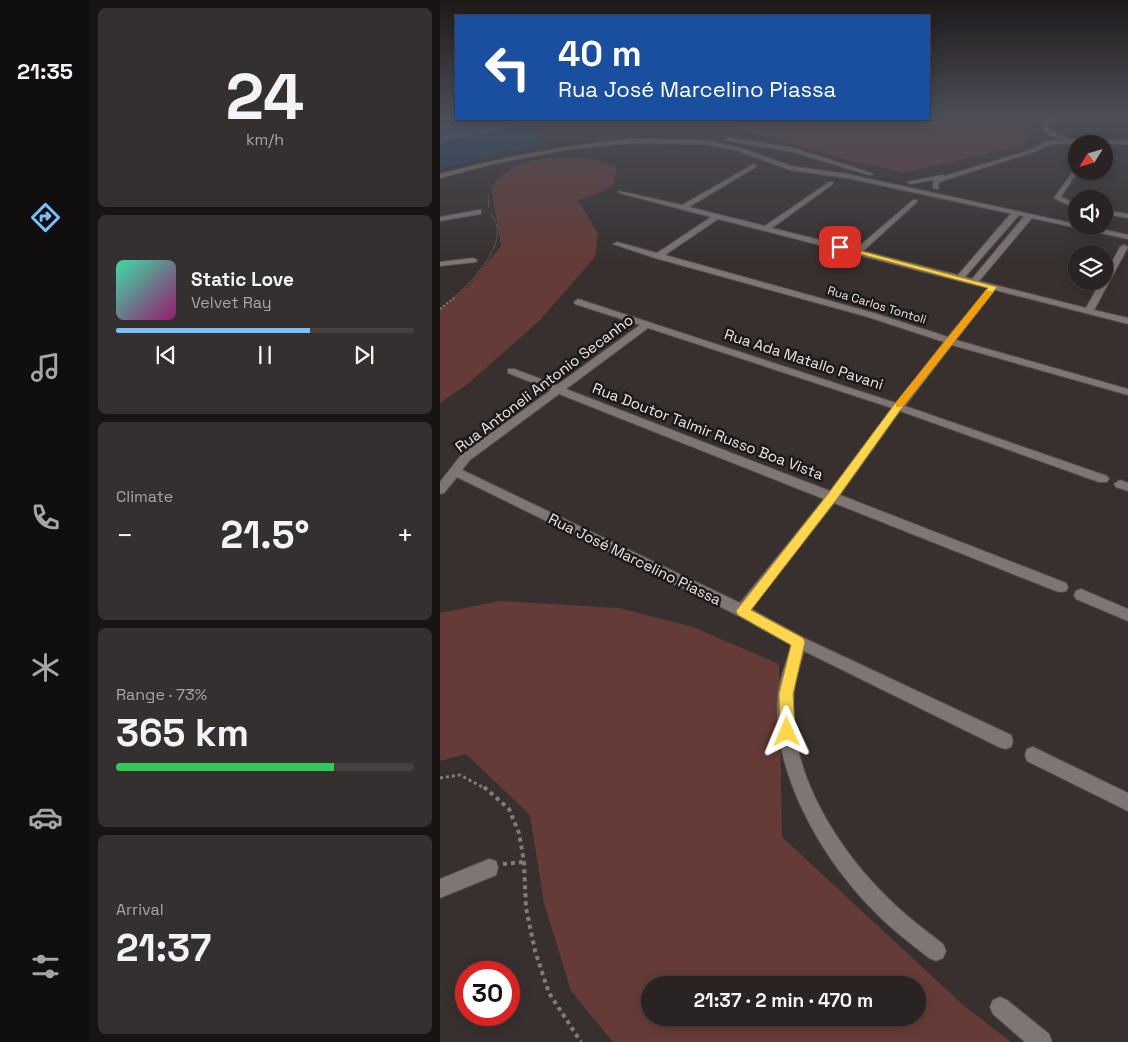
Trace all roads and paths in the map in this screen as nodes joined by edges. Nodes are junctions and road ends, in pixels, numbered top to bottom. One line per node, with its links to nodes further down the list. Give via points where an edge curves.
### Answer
1 (464, 166): 9 (street)
2 (479, 166): 11 (street)
3 (754, 166): 19 (street)
4 (783, 166): 8 (street)
5 (828, 166): 8 (street)
6 (846, 166): 13 (street)
7 (983, 166): 10 (street)
8 (808, 170): 21 (street)
9 (440, 172)
10 (952, 175): 13 (street); 15 (street, via 936,181)
11 (440, 176)
12 (1069, 180): 18 (street, via 1057,198)
13 (910, 182): 15 (street)
14 (831, 184): 29 (street)
15 (936, 188): 26 (street)
16 (621, 192): 19 (street)
17 (915, 201): 34 (street)
18 (1068, 203)
19 (683, 208): 23 (street)
20 (478, 212): 27 (street)
21 (1016, 213): 24 (street); 38 (street)
22 (1113, 214): 25 (street)
23 (718, 216): 29 (street); 35 (street)
24 (1029, 216): 31 (street); 39 (street)
25 (1128, 216)
26 (1068, 217)
27 (440, 219)
28 (1113, 227): 30 (street)
29 (767, 228): 34 (street)
30 (1128, 230)
31 (1128, 237)
32 (618, 244): 35 (street, Rua Carlos Tontoli)
33 (1124, 248): 42 (street)
34 (859, 252): 38 (street)
35 (658, 256): 45 (street, Rua Carlos Tontoli, via 870,315)
36 (473, 260): 37 (street)
37 (440, 264)
38 (960, 278): 39 (street)
39 (974, 282): 40 (street)
40 (993, 287): 42 (street); 45 (street)
41 (578, 302): 44 (street, Rua Ada Matallo Pavani)
42 (1089, 311): 43 (street)
43 (1128, 321)
44 (648, 324): 47 (street, Rua Antoneli Antonio Secanho); 49 (street, Rua Ada Matallo Pavani)
45 (950, 341): 48 (street, Rua Carlos Tontoli); 49 (street)
46 (511, 371): 47 (street, Rua Doutor Talmir Russo Boa Vista)
47 (560, 390): 50 (street, Rua Antoneli Antonio Secanho, via 486,441); 53 (street, Rua Doutor Talmir Russo Boa Vista)
48 (1128, 392)
49 (898, 407): 51 (street, Rua Ada Matallo Pavani); 53 (street)
50 (454, 471): 52 (street, Rua Antoneli Antonio Secanho); 56 (street, Rua José Marcelino Piassa)
51 (1103, 479)
52 (440, 490)
53 (832, 497): 54 (street, Rua Doutor Talmir Russo Boa Vista); 56 (street)
54 (1061, 587)
55 (1081, 595): 57 (street)
56 (742, 611): 58 (street, Rua José Marcelino Piassa)
57 (1128, 614)
58 (799, 642): 59 (street, Rua José Marcelino Piassa); 65 (street, via 786,694 787,732 796,771 840,857 879,902)
59 (1005, 741)
60 (1033, 755): 62 (street)
61 (440, 778): 67 (path, via 460,775 485,788 508,809 519,833 526,908 535,952 549,993)
62 (1128, 802)
63 (489, 868): 64 (street)
64 (440, 889)
65 (936, 951)
66 (1000, 1007): 68 (street)
67 (581, 1042)
68 (1041, 1042)

